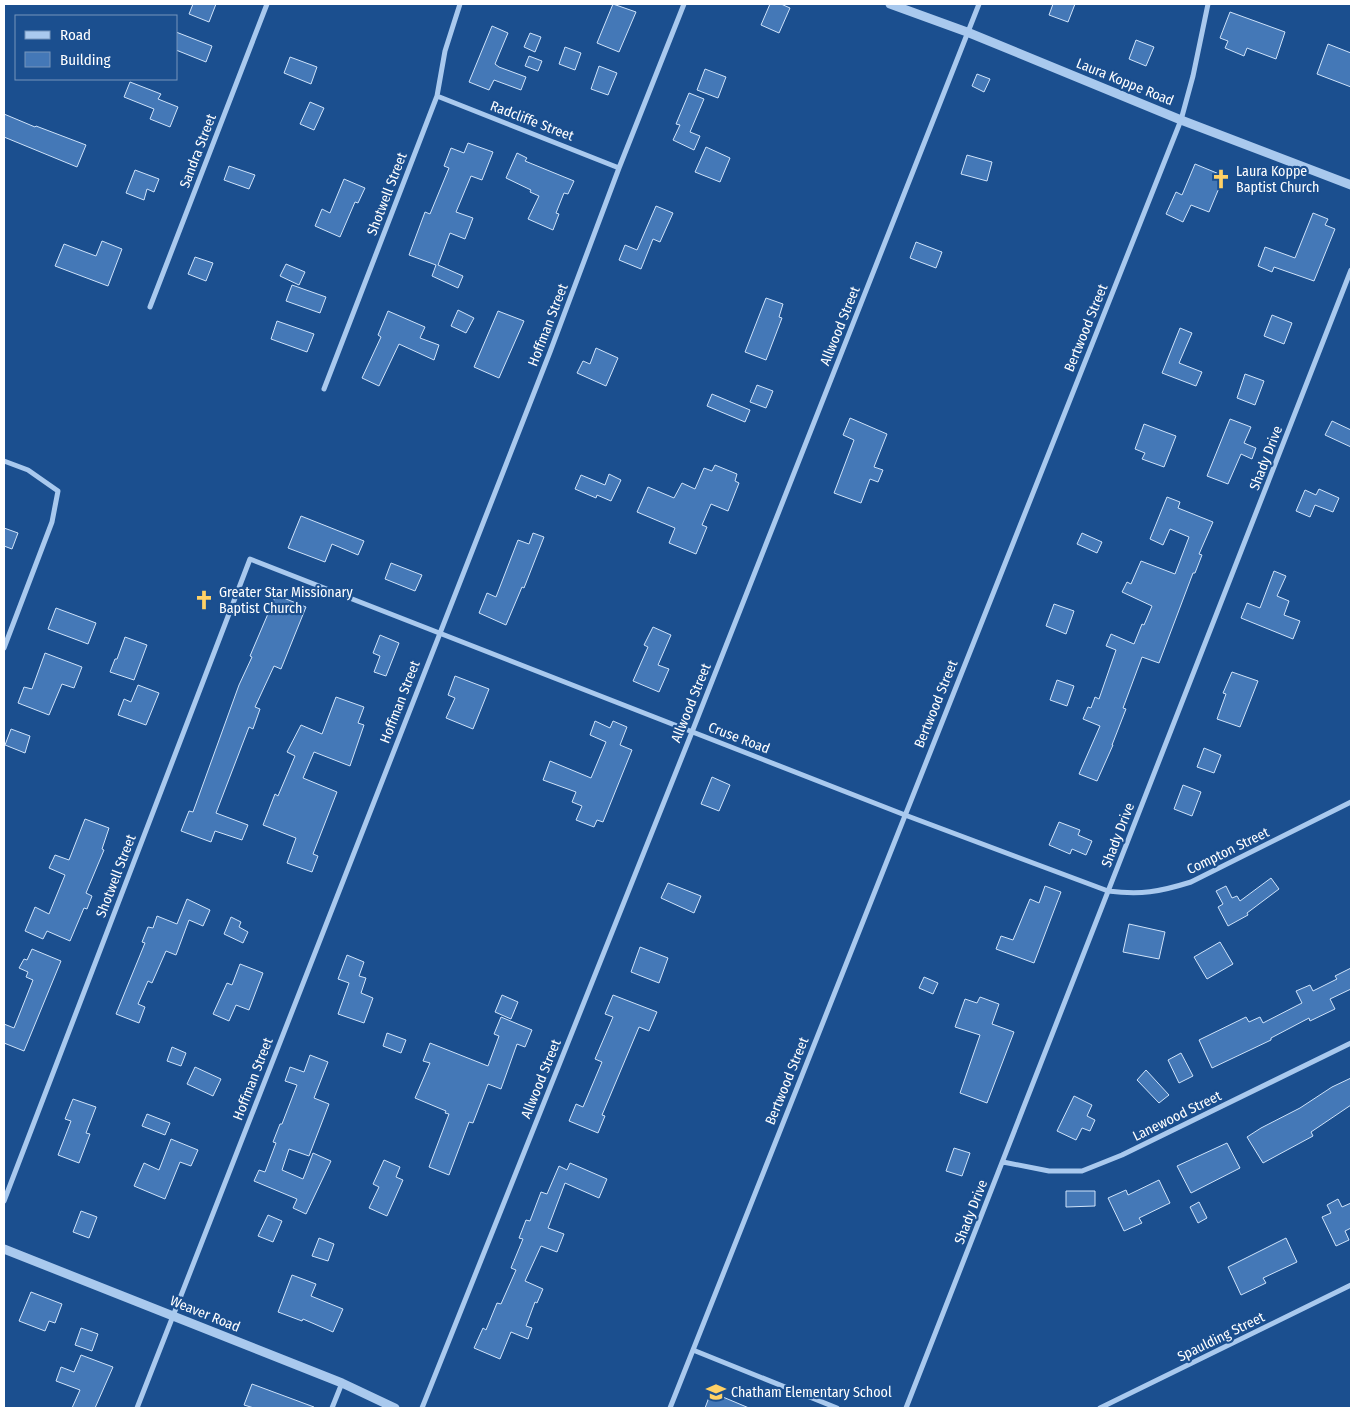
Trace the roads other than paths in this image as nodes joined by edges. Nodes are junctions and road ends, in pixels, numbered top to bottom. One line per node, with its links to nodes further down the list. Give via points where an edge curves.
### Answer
1 (267, 4): 13 (street, Sandra Street)
2 (460, 4): 8 (street, Shotwell Street, via 444,51)
3 (684, 4): 10 (street, Hoffman Street)
4 (890, 4): 7 (street, Laura Koppe Road)
5 (978, 4): 7 (street, Allwood Street)
6 (1208, 4): 9 (street, Bertwood Street)
7 (967, 32): 9 (street, Laura Koppe Road); 19 (street, Allwood Street)
8 (437, 96): 10 (street, Radcliffe Street); 14 (street, Shotwell Street)
9 (1181, 120): 11 (street, Laura Koppe Road); 21 (street, Bertwood Street)
10 (619, 168): 17 (street, Hoffman Street)
11 (1351, 185)
12 (1351, 270): 22 (street, Shady Drive)
13 (150, 306)
14 (324, 388)
15 (4, 461): 18 (street, via 28,470 58,491 52,522)
16 (250, 559): 17 (street, Cruse Road); 25 (street, Shotwell Street)
17 (439, 633): 19 (street, Cruse Road); 28 (street, Hoffman Street)
18 (4, 648)
19 (692, 732): 21 (street, Cruse Road); 34 (street, Allwood Street)
20 (1351, 802): 22 (street, Compton Street, via 1191,882 1167,890 1135,894)
21 (905, 815): 22 (street, Cruse Road); 29 (street, Bertwood Street)
22 (1108, 891): 24 (street, Shady Drive)
23 (1351, 1042): 24 (street, Lanewood Street, via 1122,1155 1082,1171 1049,1171)
24 (1003, 1162): 37 (street, Shady Drive)
25 (4, 1201)
26 (4, 1249): 28 (street, Weaver Road)
27 (1351, 1285): 38 (street, Spaulding Street)
28 (173, 1316): 30 (street, Weaver Road); 31 (street, Hoffman Street)
29 (693, 1350): 35 (street, Bertwood Street); 36 (street)
30 (342, 1383): 32 (street); 33 (street, Weaver Road)
31 (137, 1408)
32 (332, 1408)
33 (395, 1408)
34 (422, 1408)
35 (670, 1408)
36 (837, 1408)
37 (906, 1408)
38 (1100, 1408)

